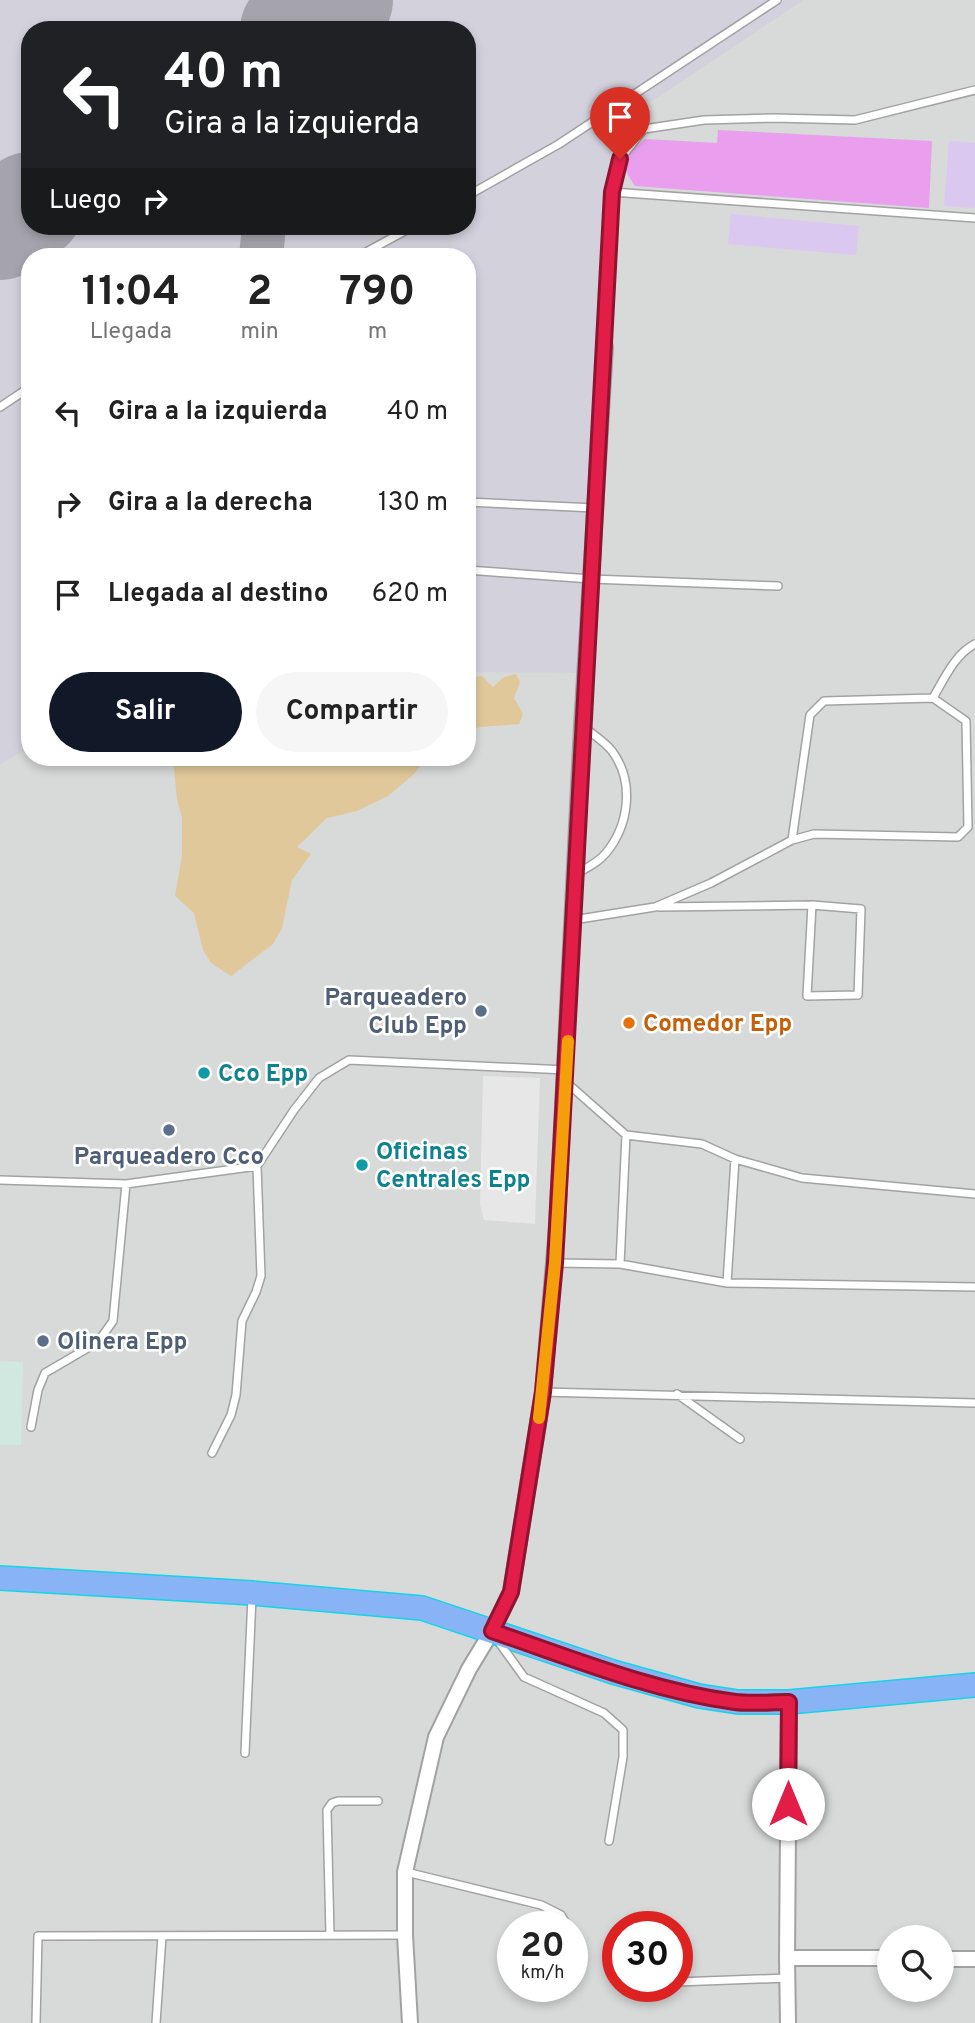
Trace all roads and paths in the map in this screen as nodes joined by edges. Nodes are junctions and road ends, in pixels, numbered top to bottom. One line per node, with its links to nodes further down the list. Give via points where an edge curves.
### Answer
1 (777, 0): 3 (lane, via 559,144)
2 (975, 90): 4 (lane, via 855,120 704,120 644,129 620,159)
3 (476, 191)
4 (612, 192): 5 (lane); 8 (lane)
5 (975, 218)
6 (397, 235): 7 (lane)
7 (374, 248)
8 (605, 346): 12 (street)
9 (21, 393): 10 (lane)
10 (0, 407)
11 (476, 502): 12 (lane)
12 (595, 508): 14 (street)
13 (476, 571): 14 (lane)
14 (591, 579): 15 (lane); 18 (street)
15 (778, 586)
16 (975, 644): 17 (lane, via 952,666)
17 (933, 698): 19 (lane, via 824,701 810,715); 19 (lane, via 966,721 968,827 958,837 834,833)
18 (582, 726): 20 (street); 20 (lane, via 612,751 625,778 627,807 620,833 605,854)
19 (792, 840): 22 (lane)
20 (574, 874): 23 (street)
21 (812, 905): 21 (lane, via 861,909 858,995 807,996); 22 (lane)
22 (655, 907): 23 (lane)
23 (573, 920): 24 (street)
24 (566, 1076): 25 (lane); 27 (lane, via 349,1060 319,1078); 31 (street)
25 (626, 1135): 26 (lane, via 702,1144); 32 (lane)
26 (735, 1159): 30 (lane, via 802,1178); 33 (lane)
27 (257, 1166): 29 (lane); 40 (lane, via 261,1276 242,1321 231,1415)
28 (0, 1180): 29 (lane)
29 (125, 1184): 38 (lane, via 113,1321 98,1342 45,1373)
30 (975, 1194)
31 (555, 1263): 32 (lane); 35 (street)
32 (620, 1264): 33 (lane)
33 (727, 1283): 34 (lane)
34 (975, 1287)
35 (543, 1392): 36 (lane); 43 (street, via 511,1592)
36 (677, 1394): 37 (lane); 39 (lane)
37 (975, 1403)
38 (30, 1427)
39 (740, 1439)
40 (212, 1453)
41 (0, 1578): 42 (highway)
42 (252, 1593): 43 (highway, via 422,1608); 46 (lane)
43 (492, 1631): 45 (highway, via 699,1696); 48 (lane, via 524,1677 604,1713 623,1730); 49 (street, via 436,1737)
44 (975, 1685): 45 (highway)
45 (789, 1702): 54 (street)
46 (244, 1753)
47 (378, 1801): 51 (lane, via 338,1801 327,1810)
48 (609, 1842)
49 (405, 1872): 50 (lane); 52 (street)
50 (553, 1911)
51 (330, 1935): 52 (lane); 53 (lane)
52 (405, 1935): 62 (street)
53 (162, 1936): 60 (lane, via 38,1936); 61 (lane)
54 (787, 1958): 55 (street); 58 (street)
55 (877, 1958)
56 (954, 1959): 57 (street)
57 (975, 1959)
58 (787, 1978): 59 (lane); 63 (street)
59 (693, 1981)
60 (36, 2023)
61 (156, 2023)
62 (410, 2023)
63 (788, 2023)

